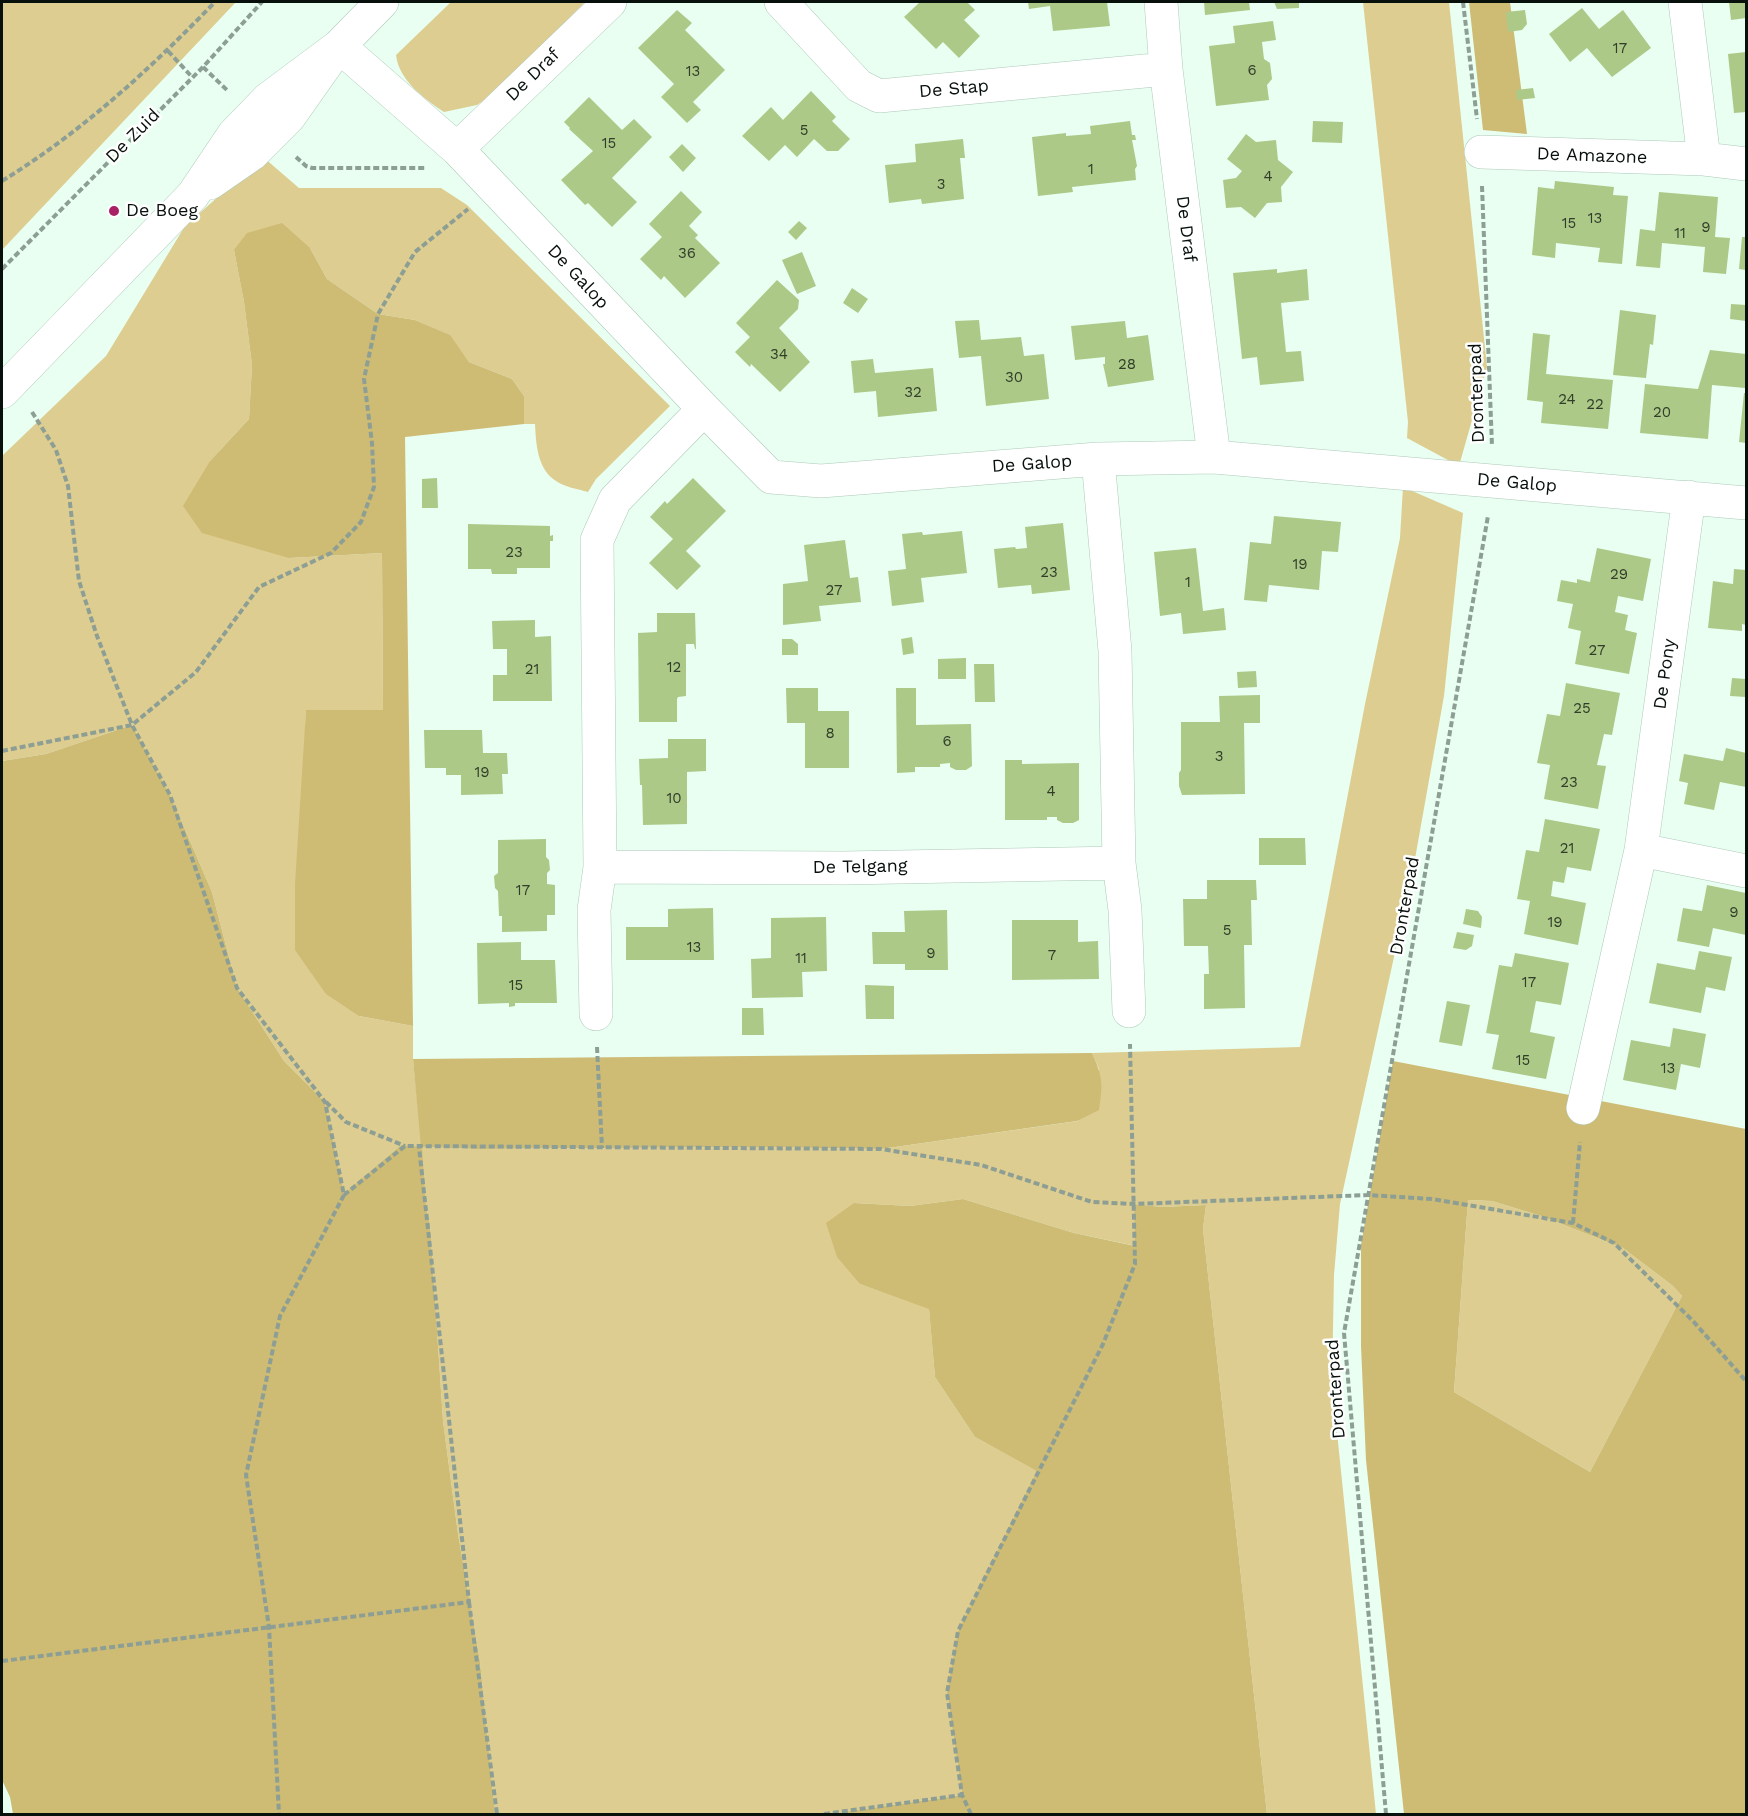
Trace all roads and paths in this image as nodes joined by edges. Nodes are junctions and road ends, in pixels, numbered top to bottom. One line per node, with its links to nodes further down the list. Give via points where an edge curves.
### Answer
1 (216, 2): 10 (path)
2 (262, 2): 11 (path, De Zuid)
3 (382, 2): 9 (street)
4 (610, 2): 15 (street, De Draf)
5 (781, 2): 12 (street, De Stap, via 859,86 879,96)
6 (1161, 2): 12 (street, De Draf)
7 (1463, 2): 16 (path, Dronterpad)
8 (1685, 2): 17 (street)
9 (339, 46): 14 (street, via 268,99); 15 (street, De Galop)
10 (168, 51): 13 (path); 19 (path, via 94,117)
11 (203, 67): 13 (path, De Zuid); 14 (path)
12 (1166, 69): 24 (street, De Draf)
13 (192, 77): 21 (path, De Zuid)
14 (262, 125): 15 (path, via 312,168 433,168); 22 (street, via 234,134 193,195)
15 (457, 149): 20 (street, De Galop)
16 (1480, 152): 17 (street, De Amazone); 26 (path, Dronterpad)
17 (1704, 159): 18 (street, De Amazone)
18 (1746, 164)
19 (2, 181)
20 (493, 187): 23 (street, De Galop); 29 (path, via 415,252 378,314 364,379 374,487 361,522 331,553 259,587 196,672)
21 (2, 269)
22 (7, 386): 29 (path, via 56,450 68,486 79,581)
23 (704, 409): 25 (street, De Galop, via 771,477 820,481); 33 (street, via 615,500 597,540)
24 (1214, 457): 25 (street, De Galop); 26 (street, De Galop)
25 (1098, 459): 32 (street, via 1116,651)
26 (1494, 482): 27 (street, De Galop); 43 (path, Dronterpad)
27 (1689, 497): 28 (street, De Galop); 31 (street, De Pony)
28 (1746, 503)
29 (132, 724): 30 (path); 37 (path, via 170,795 237,987)
30 (2, 751)
31 (1641, 850): 34 (street); 38 (street, De Pony)
32 (1119, 862): 33 (street, De Telgang, via 844,868); 35 (street)
33 (600, 867): 36 (street, via 594,910)
34 (1746, 871)
35 (1129, 1011): 44 (path)
36 (596, 1014): 41 (path)
37 (325, 1102): 39 (path, via 346,1122); 42 (path)
38 (1582, 1108): 45 (path)
39 (405, 1146): 40 (path); 42 (path)
40 (419, 1146): 41 (path); 47 (path)
41 (602, 1148): 44 (path, via 881,1149 981,1165 1092,1202)
42 (344, 1195): 48 (path, via 280,1316 246,1475)
43 (1368, 1195): 44 (path); 45 (path, via 1431,1199); 55 (path, Dronterpad, via 1344,1333)
44 (1134, 1204): 50 (path, via 1135,1264 1103,1344 957,1631 947,1693)
45 (1573, 1223): 46 (path, via 1614,1243 1693,1321)
46 (1746, 1381)
47 (469, 1602): 48 (path); 52 (path)
48 (269, 1627): 49 (path); 51 (path)
49 (2, 1661)
50 (962, 1795): 53 (path); 54 (path)
51 (279, 1815)
52 (497, 1815)
53 (824, 1815)
54 (971, 1815)
55 (1386, 1815)

